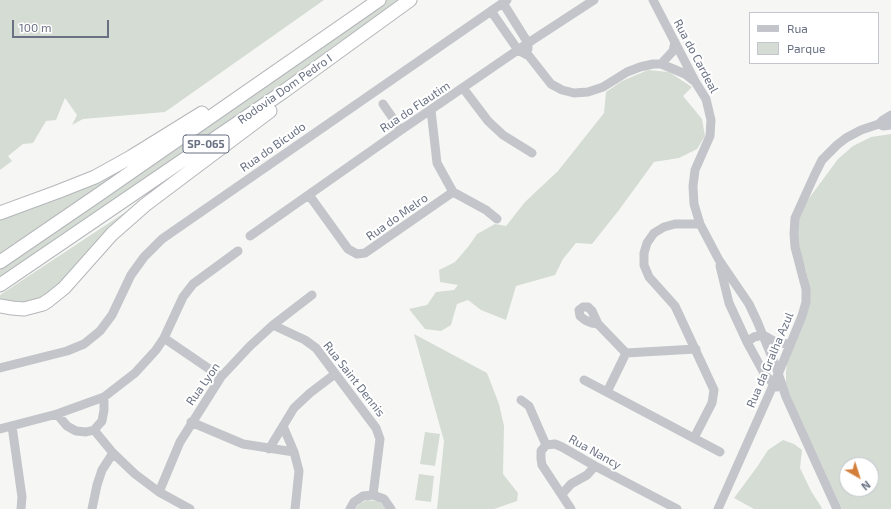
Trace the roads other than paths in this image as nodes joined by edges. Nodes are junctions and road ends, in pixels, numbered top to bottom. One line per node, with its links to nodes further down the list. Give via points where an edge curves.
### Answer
1 (379, 0): 8 (highway, Rodovia Dom Pedro I / SP-065)
2 (410, 0): 7 (highway, Rodovia Dom Pedro I / SP-065)
3 (594, 0): 10 (street, Rua do Flautim)
4 (653, 0): 9 (street, Rua do Cardeal)
5 (505, 2): 6 (street, Rua do Bicudo); 10 (street)
6 (491, 11): 11 (street); 45 (street, Rua do Bicudo, via 162,239 131,275 112,315 100,331 84,344 67,351)
7 (380, 22): 32 (highway, Rodovia Dom Pedro I / SP-065, via 283,92); 34 (highway, via 315,78 145,204 112,234 57,295 43,304 24,309)
8 (319, 41): 25 (highway, via 112,168 76,186); 31 (highway, Rodovia Dom Pedro I / SP-065)
9 (675, 42): 13 (street, via 673,51); 14 (street, Rua do Cardeal)
10 (528, 43): 11 (street, Rua do Flautim); 12 (street)
11 (518, 50): 12 (street); 15 (street, Rua do Flautim)
12 (529, 56): 13 (street, via 551,84 574,93 603,87 640,67)
13 (661, 64): 14 (street, via 685,74)
14 (696, 83): 27 (street, Rua do Cardeal, via 706,99 711,120 710,136 695,170 692,186)
15 (463, 88): 17 (street, Rua do Flautim); 22 (street, via 488,121 503,135)
16 (383, 104): 21 (street)
17 (431, 110): 21 (street, Rua do Flautim); 23 (street, via 437,163)
18 (891, 115): 19 (street)
19 (879, 124): 20 (street); 42 (street, Rua da Gralha Azul, via 846,138 822,160 795,218 795,247 806,289 806,302)
20 (891, 125)
21 (401, 130): 24 (street, Rua do Flautim)
22 (532, 153)
23 (453, 192): 24 (street, Rua do Melro, via 365,253 357,254 348,249); 26 (street)
24 (309, 196): 28 (street, Rua do Flautim)
25 (0, 213)
26 (497, 219)
27 (700, 224): 30 (street, Rua do Cardeal); 43 (street, via 675,224 664,227 654,233 644,253 644,265 649,277 675,306)
28 (250, 236)
29 (238, 252): 40 (street, via 193,284 183,297)
30 (719, 260): 35 (street); 36 (street, via 729,303)
31 (0, 262)
32 (0, 285)
33 (312, 295): 38 (street, Rua Lyon)
34 (0, 306)
35 (750, 307): 36 (street); 39 (street)
36 (734, 313): 41 (street)
37 (598, 324): 44 (street)
38 (273, 325): 46 (street, Rua Saint Dennis, via 316,348); 48 (street, Rua Lyon)
39 (763, 335): 41 (street); 42 (street, via 777,343); 47 (street)
40 (164, 338): 48 (street); 52 (street, via 135,374)
41 (747, 342): 50 (street, via 765,375)
42 (790, 344): 47 (street, Rua da Gralha Azul)
43 (696, 349): 44 (street); 61 (street, via 714,390 712,403)
44 (626, 353): 51 (street)
45 (0, 368)
46 (335, 374): 58 (street, via 294,408); 70 (street, Rua Saint Dennis, via 376,428 380,439)
47 (778, 374): 50 (street, Rua da Gralha Azul); 53 (street)
48 (221, 376): 56 (street, Rua Lyon)
49 (584, 380): 51 (street)
50 (773, 383): 53 (street); 79 (street, Rua da Gralha Azul)
51 (607, 392): 61 (street)
52 (104, 397): 55 (street); 60 (street, via 102,421)
53 (786, 397): 80 (street)
54 (521, 400): 62 (street, via 529,406)
55 (57, 414): 57 (street); 60 (street, via 67,426 76,431)
56 (191, 422): 63 (street, via 243,444); 68 (street, Rua Lyon)
57 (12, 426): 59 (street); 71 (street, via 22,497)
58 (283, 426): 63 (street); 64 (street)
59 (0, 429)
60 (94, 430): 66 (street)
61 (694, 438): 65 (street)
62 (546, 445): 67 (street, Rua Nancy, via 555,444); 69 (street, via 541,451 542,464)
63 (269, 449): 64 (street)
64 (294, 452): 74 (street, via 299,471)
65 (720, 452)
66 (113, 453): 68 (street); 72 (street, via 96,485)
67 (595, 466): 69 (street); 78 (street, Rua Nancy)
68 (159, 492): 73 (street)
69 (562, 494): 77 (street)
70 (373, 495): 75 (street, via 363,496 354,502); 76 (street, via 384,499)
71 (21, 509)
72 (92, 509)
73 (190, 509)
74 (294, 509)
75 (350, 509)
76 (391, 509)
77 (571, 509)
78 (677, 509)
79 (718, 509)
80 (837, 509)

